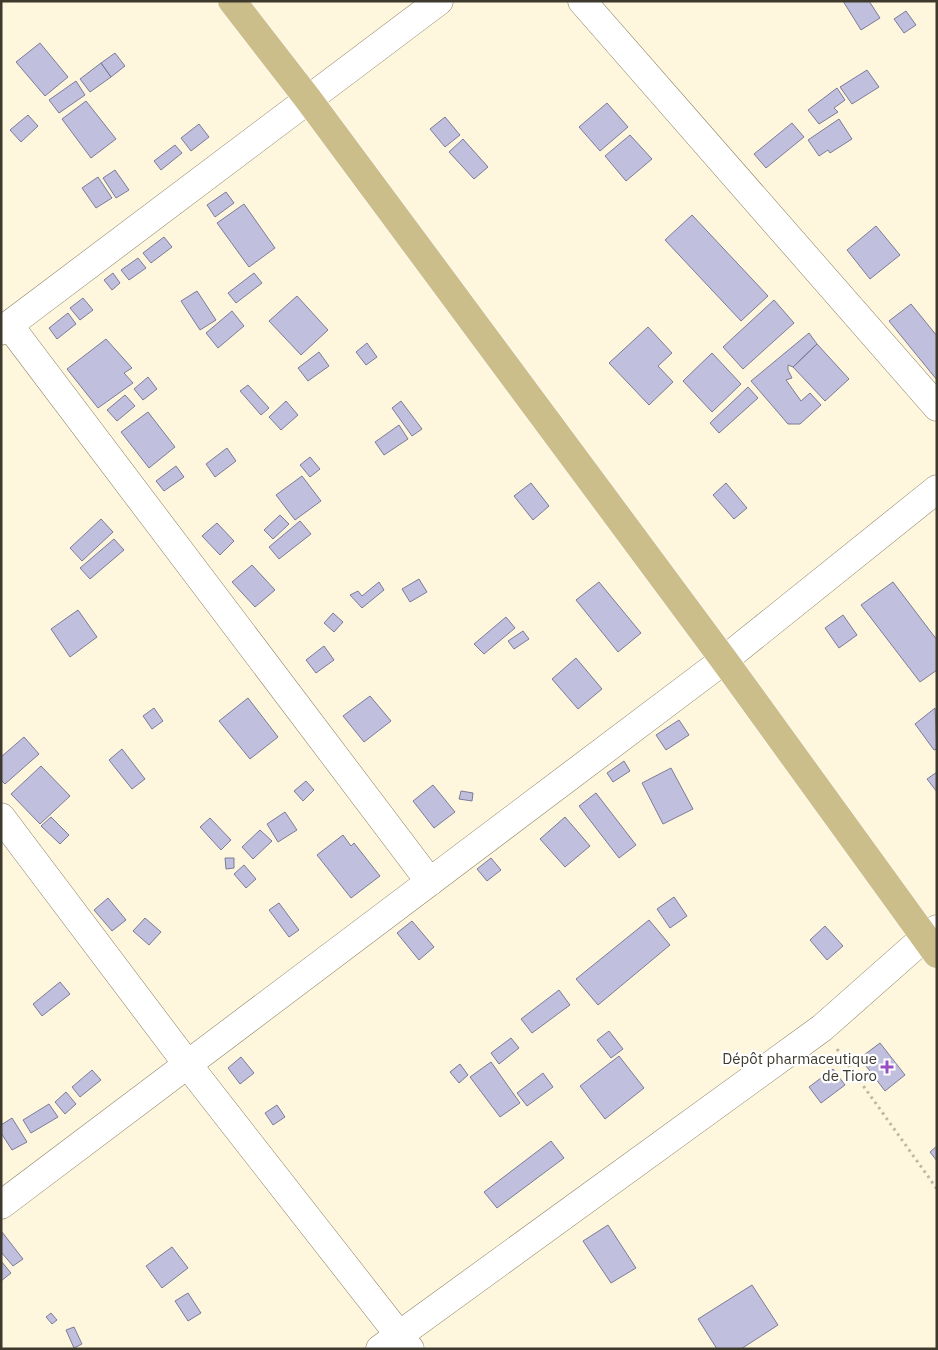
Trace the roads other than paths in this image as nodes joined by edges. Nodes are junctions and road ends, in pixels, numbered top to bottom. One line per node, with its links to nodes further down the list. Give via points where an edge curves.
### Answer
1 (232, 1): 4 (main road)
2 (439, 1): 4 (street)
3 (582, 1): 6 (street)
4 (308, 99): 5 (street); 8 (main road)
5 (5, 328): 10 (street)
6 (937, 407)
7 (937, 489): 8 (street)
8 (724, 660): 10 (street); 11 (main road)
9 (1, 817): 12 (street)
10 (430, 882): 12 (street)
11 (933, 940): 14 (street, via 822,1028)
12 (188, 1065): 13 (street); 14 (street)
13 (1, 1205)
14 (396, 1344)

